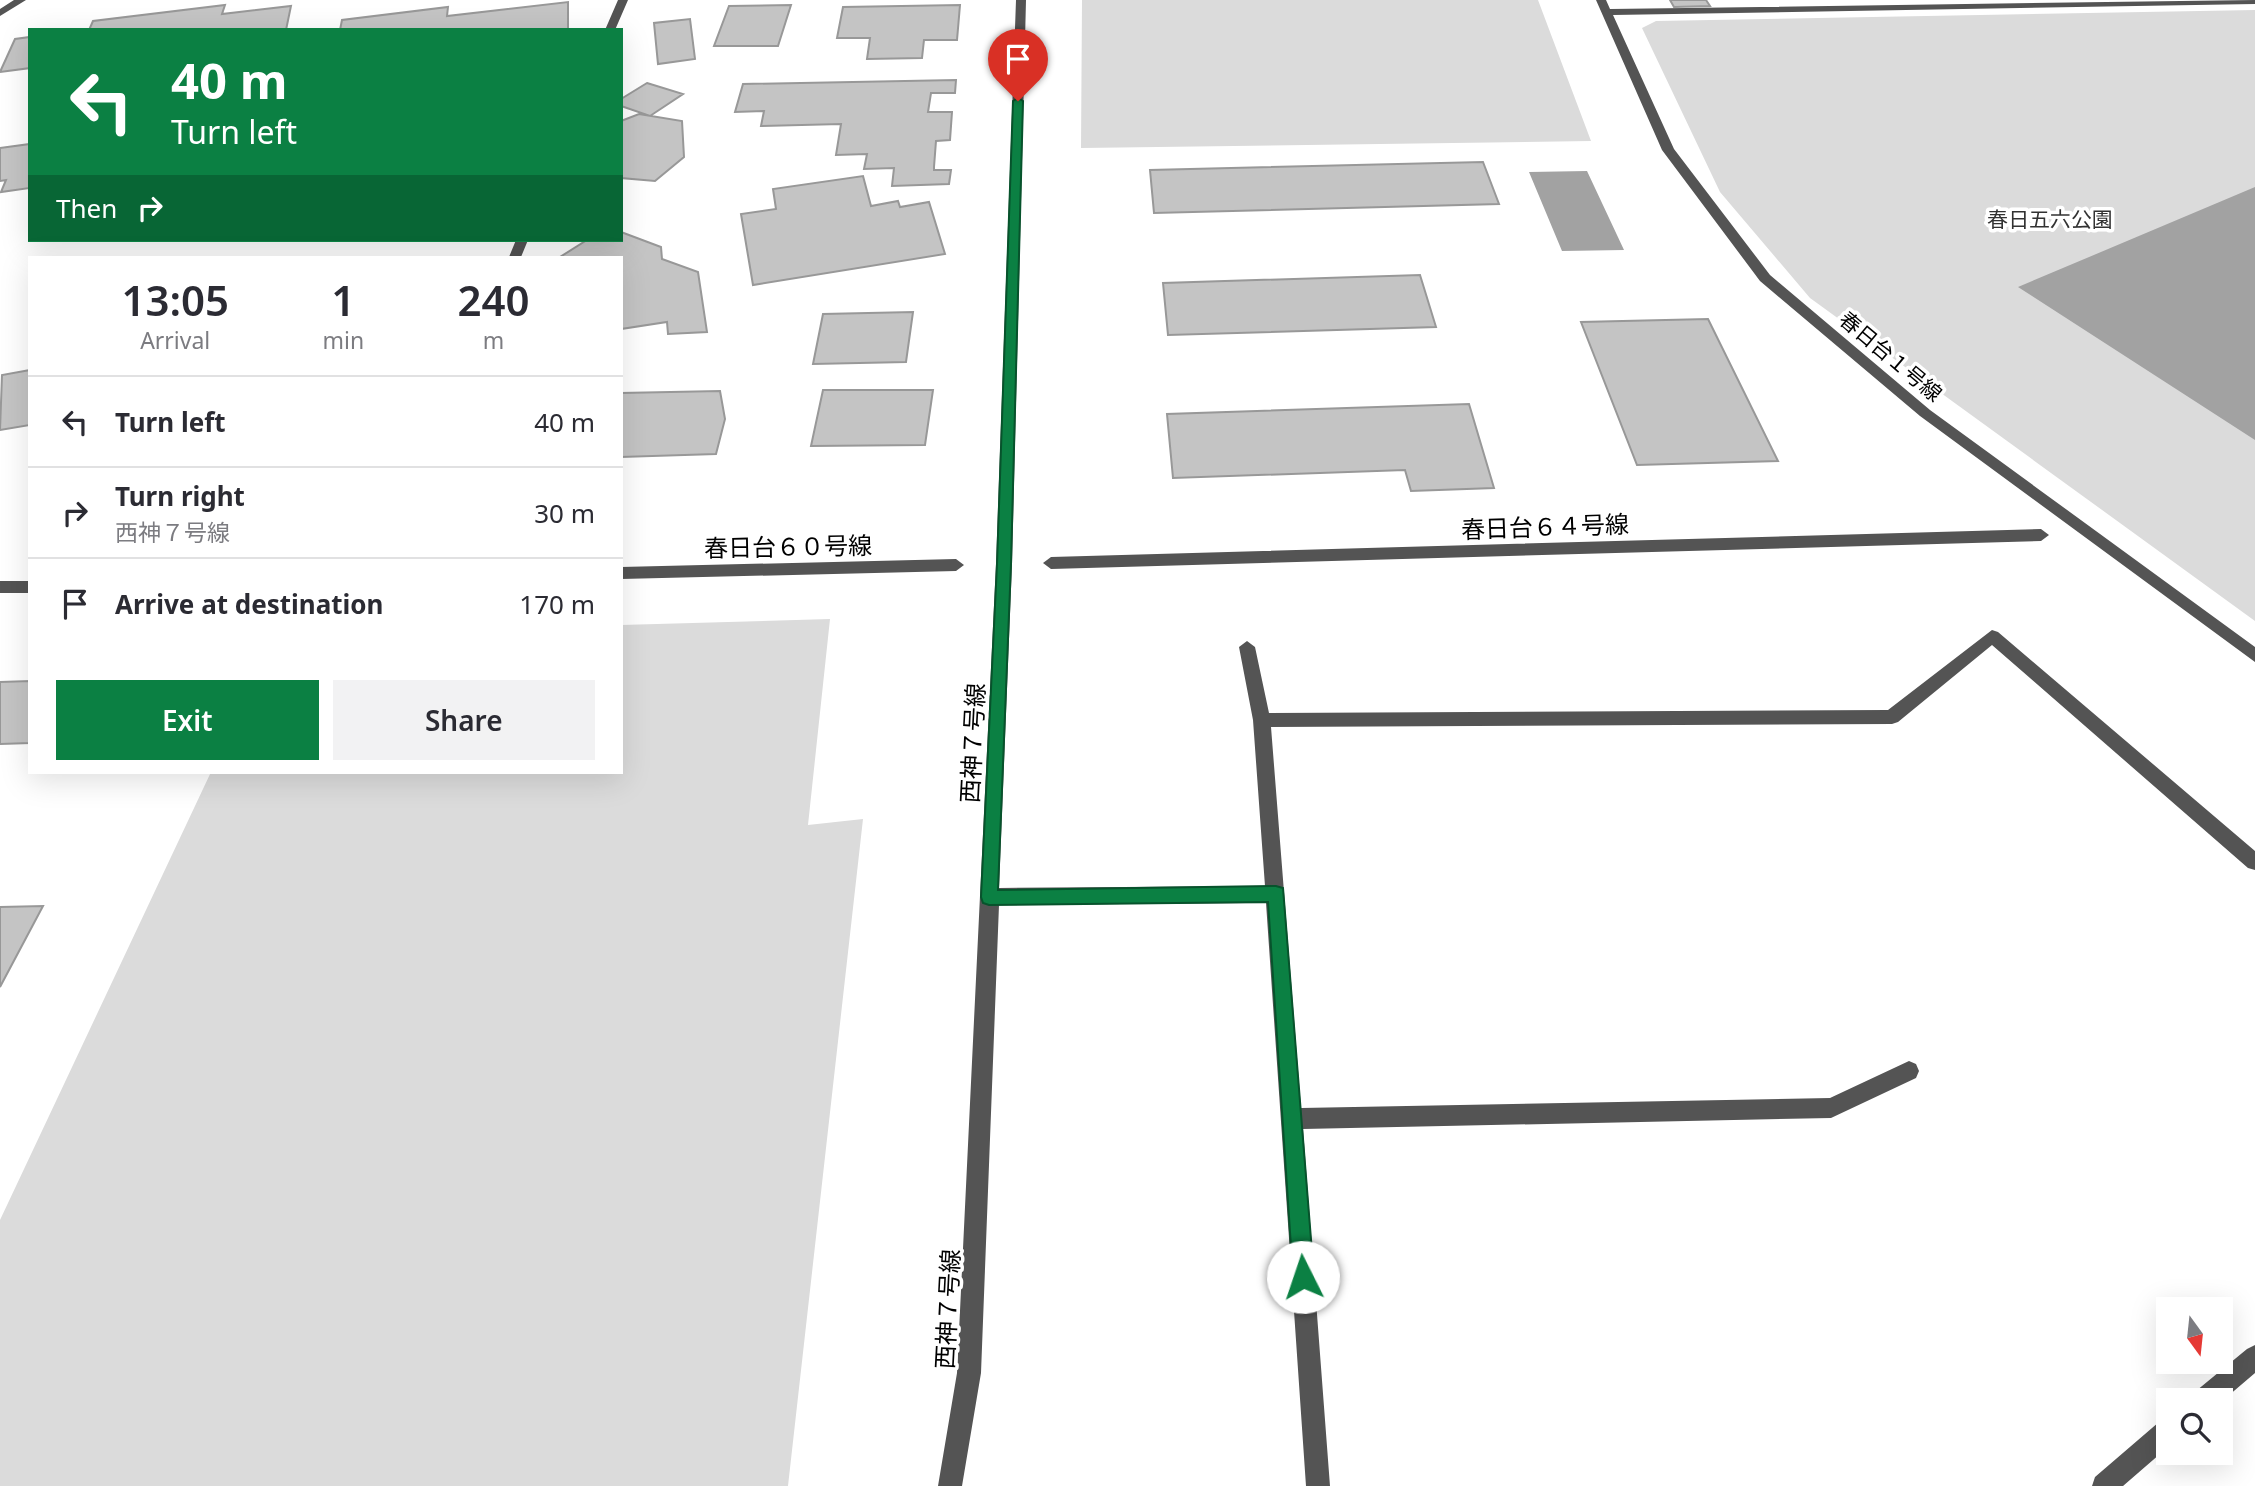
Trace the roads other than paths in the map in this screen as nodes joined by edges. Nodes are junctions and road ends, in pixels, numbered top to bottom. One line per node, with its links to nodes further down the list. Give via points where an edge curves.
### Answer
1 (22, 0): 9 (street)
2 (623, 0): 10 (street)
3 (1021, 0): 22 (street, 西神７号線)
4 (1752, 0): 8 (street)
5 (2218, 1): 6 (street); 8 (street)
6 (2255, 1)
7 (1604, 6): 8 (street); 18 (street, 春日台１号線, via 1668,150 1765,278 1925,413)
8 (1758, 10)
9 (0, 13)
10 (611, 28)
11 (2041, 535): 12 (street, 春日台６４号線)
12 (1051, 563)
13 (956, 565): 14 (street, 春日台６０号線)
14 (623, 573)
15 (0, 587): 16 (street)
16 (28, 587)
17 (1247, 647): 19 (street)
18 (2255, 656)
19 (1262, 720): 20 (street, via 1892,717 1992,636); 21 (street)
20 (2255, 862)
21 (1276, 894): 22 (street); 24 (street)
22 (989, 897): 28 (street, 西神７号線, via 969,1373)
23 (1909, 1071): 24 (street, via 1831,1108)
24 (1292, 1119): 29 (street)
25 (2255, 1357): 26 (street)
26 (2219, 1388)
27 (2156, 1441): 30 (street)
28 (950, 1486)
29 (1318, 1486)
30 (2104, 1486)

